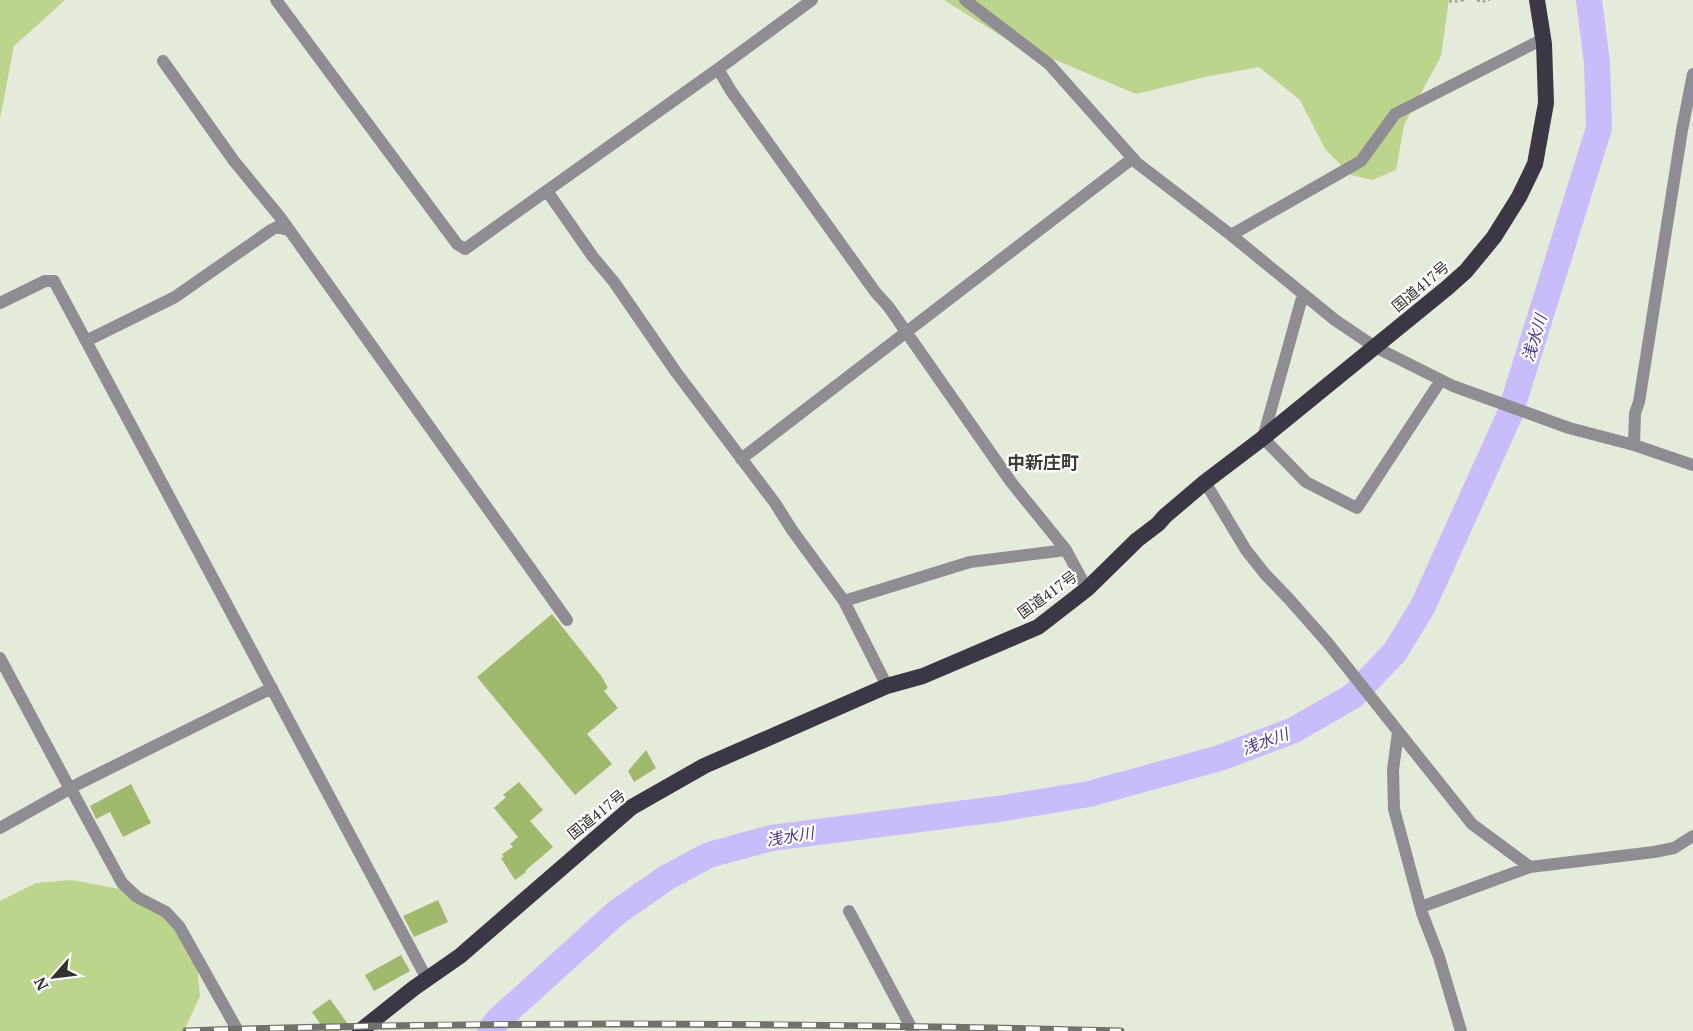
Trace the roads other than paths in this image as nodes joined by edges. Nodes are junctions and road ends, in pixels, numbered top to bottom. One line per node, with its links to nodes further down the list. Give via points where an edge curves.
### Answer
1 (276, 0): 10 (street, via 457,244 465,249)
2 (812, 0): 7 (street)
3 (965, 0): 9 (street, via 1049,64)
4 (1537, 0): 5 (highway, 国道417号)
5 (1543, 39): 12 (street, via 1395,114 1361,161); 17 (highway, 国道417号, via 1546,103 1535,164 1519,197 1466,271)
6 (163, 61): 11 (street)
7 (718, 69): 10 (street); 15 (street)
8 (1693, 74): 20 (street, via 1635,413)
9 (1133, 158): 12 (street); 15 (street)
10 (547, 191): 21 (street)
11 (288, 230): 16 (street, via 271,230 175,297); 27 (street)
12 (1231, 235): 13 (street)
13 (1303, 294): 17 (street); 19 (street)
14 (0, 303): 16 (street, via 45,281 54,281)
15 (905, 333): 21 (street); 24 (street, via 1011,482)
16 (86, 341): 30 (street)
17 (1375, 347): 18 (street); 19 (highway, 国道417号)
18 (1441, 380): 19 (street, via 1357,508 1306,482); 20 (street, via 1569,428)
19 (1263, 438): 23 (highway, 国道417号)
20 (1634, 445): 22 (street)
21 (741, 459): 26 (street)
22 (1693, 465)
23 (1205, 482): 25 (highway, 国道417号); 31 (street, via 1245,550 1327,642)
24 (1066, 550): 25 (street); 26 (street, via 970,562)
25 (1087, 589): 29 (highway, 国道417号, via 1038,627 923,676)
26 (844, 601): 29 (street)
27 (567, 620)
28 (0, 658): 32 (street)
29 (887, 686): 38 (highway, 国道417号, via 704,766 632,807 460,956)
30 (272, 688): 32 (street); 38 (street)
31 (1398, 732): 35 (street, via 1472,824); 36 (street, via 1393,770 1394,809)
32 (70, 789): 33 (street); 39 (street, via 122,883 137,897 166,912 178,926)
33 (0, 828)
34 (1693, 836): 35 (street, via 1674,848 1654,852)
35 (1530, 867): 36 (street)
36 (1421, 907): 42 (street)
37 (849, 911): 41 (street)
38 (427, 979): 40 (highway, 国道417号)
39 (238, 1031)
40 (360, 1031)
41 (913, 1031)
42 (1461, 1031)

